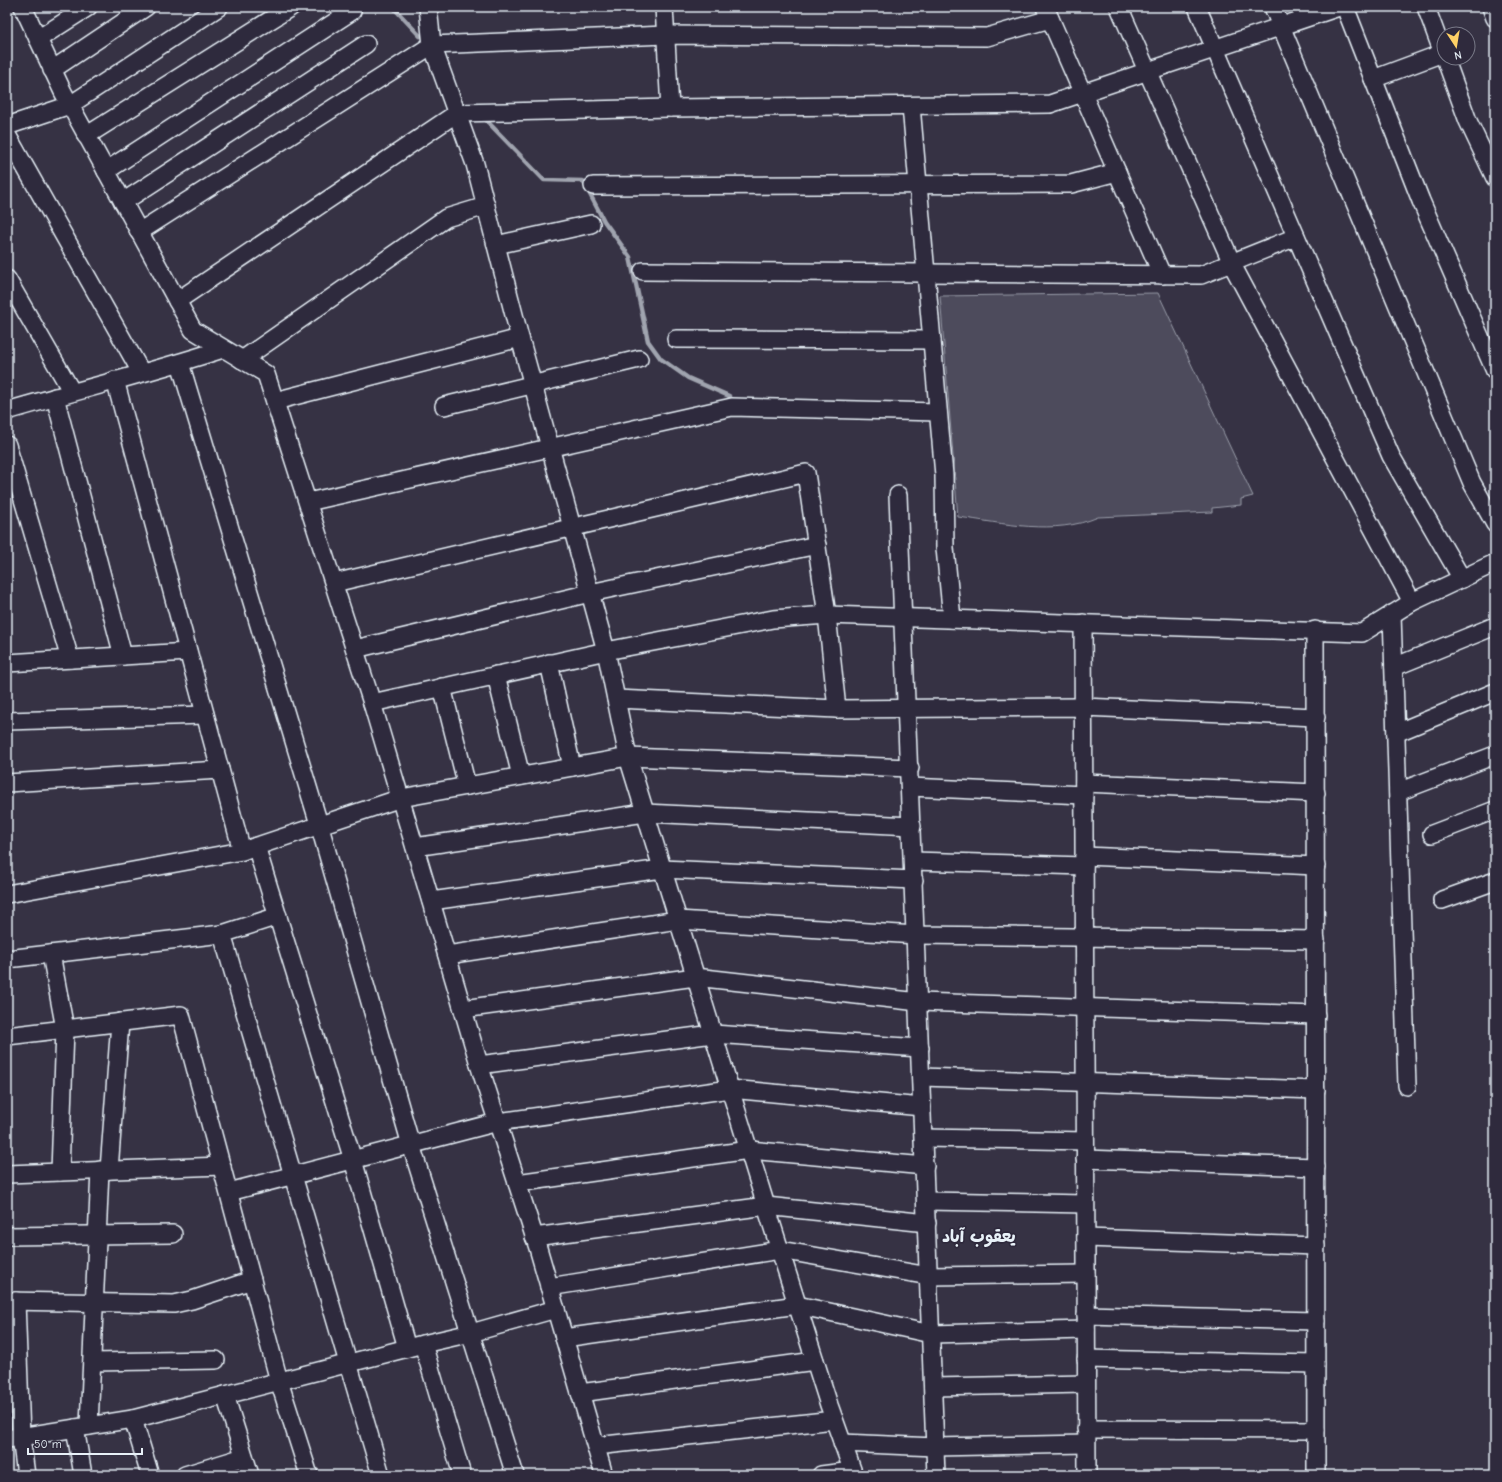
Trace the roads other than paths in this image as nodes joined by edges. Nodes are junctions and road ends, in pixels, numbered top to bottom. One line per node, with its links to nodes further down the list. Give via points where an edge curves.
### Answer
1 (23, 7): 21 (street)
2 (88, 7): 21 (street)
3 (146, 7): 27 (street)
4 (219, 7): 31 (street)
5 (291, 7): 37 (street)
6 (428, 7): 23 (street)
7 (664, 7): 20 (street)
8 (1119, 7): 28 (street)
9 (1197, 7): 24 (street)
10 (1273, 7): 18 (street)
11 (1338, 7): 18 (street)
12 (1345, 7): 29 (street)
13 (1426, 7): 19 (street)
14 (1491, 7): 17 (street)
15 (352, 11): 38 (street)
16 (1047, 13): 20 (street, via 987,37); 30 (street)
17 (1495, 18)
18 (1282, 26): 24 (street); 76 (street, via 1472,483)
19 (1436, 34)
20 (665, 35): 23 (street); 33 (street)
21 (38, 39): 27 (street)
22 (366, 44): 43 (street)
23 (432, 45): 34 (street); 46 (street)
24 (1215, 49): 28 (street); 47 (street)
25 (1436, 59): 29 (street)
26 (1448, 66): 40 (street, via 1468,121)
27 (52, 70): 31 (street)
28 (1147, 72): 30 (street); 49 (street)
29 (1373, 79): 62 (street, via 1421,201)
30 (1082, 94): 32 (street, via 1050,104); 39 (street)
31 (70, 106): 35 (street); 37 (street)
32 (912, 106): 33 (street); 41 (street)
33 (670, 108): 34 (street)
34 (456, 113): 44 (street, via 475,164); 54 (street)
35 (7, 126)
36 (7, 135): 63 (street)
37 (86, 136): 38 (street)
38 (106, 171): 43 (street)
39 (1116, 172): 41 (street, via 1071,184); 52 (street)
40 (1495, 178)
41 (918, 183): 42 (street); 51 (street)
42 (593, 186)
43 (123, 202): 46 (street)
44 (486, 206): 48 (street); 60 (street, via 446,218)
45 (591, 224): 48 (street)
46 (139, 232): 54 (street)
47 (1296, 237): 49 (street); 80 (street, via 1391,456)
48 (496, 245): 55 (street)
49 (1231, 262): 52 (street, via 1201,275); 83 (street)
50 (643, 271): 51 (street)
51 (926, 273): 52 (street); 57 (street)
52 (1162, 274)
53 (7, 279): 66 (street)
54 (177, 302): 58 (street, via 193,330)
55 (520, 338): 65 (street); 68 (street)
56 (676, 339): 57 (street)
57 (932, 340): 71 (street)
58 (223, 349): 60 (street); 61 (street)
59 (639, 359): 65 (street)
60 (242, 360): 68 (street, via 266,374)
61 (180, 363): 63 (street); 126 (street)
62 (1495, 371)
63 (140, 372): 64 (street)
64 (115, 380): 66 (street); 93 (street)
65 (532, 385): 69 (street); 73 (street)
66 (72, 392): 67 (street)
67 (55, 397): 70 (street); 94 (street)
68 (275, 401): 75 (street)
69 (444, 406)
70 (7, 411)
71 (938, 412): 73 (street, via 732,407); 87 (street, via 944,475 945,548)
72 (7, 445): 95 (street)
73 (550, 448): 75 (street); 77 (street)
74 (898, 495): 86 (street)
75 (308, 502): 81 (street)
76 (1495, 524)
77 (571, 527): 78 (street, via 806,473); 81 (street); 82 (street)
78 (816, 545): 82 (street); 85 (street)
79 (1495, 563): 80 (street)
80 (1462, 579): 83 (street)
81 (334, 583): 91 (street)
82 (590, 593): 91 (street); 92 (street)
83 (1412, 602): 84 (street)
84 (1392, 614): 90 (street, via 1362,633); 98 (street)
85 (827, 615): 86 (street); 92 (street, via 773,619); 105 (street)
86 (903, 618): 87 (street); 106 (street)
87 (952, 619): 88 (street)
88 (1083, 623): 90 (street); 104 (street)
89 (1495, 626): 98 (street)
90 (1315, 630): 108 (street)
91 (355, 649): 103 (street)
92 (606, 651): 97 (street); 102 (street)
93 (188, 652): 94 (street); 107 (street)
94 (123, 656): 95 (street)
95 (70, 659): 96 (street)
96 (7, 663)
97 (548, 664): 99 (street); 113 (street)
98 (1394, 667): 110 (street)
99 (496, 675): 100 (street); 116 (street)
100 (442, 687): 103 (street); 118 (street)
101 (1495, 692): 110 (street)
102 (616, 699): 105 (street); 112 (street)
103 (372, 703): 123 (street)
104 (1083, 706): 106 (street); 108 (street); 120 (street)
105 (837, 709): 106 (street)
106 (907, 709): 114 (street)
107 (205, 715): 109 (street); 115 (street)
108 (1316, 717): 122 (street)
109 (7, 721)
110 (1396, 733): 121 (street)
111 (1495, 755): 121 (street)
112 (628, 757): 113 (street); 114 (street); 125 (street)
113 (572, 767): 116 (street)
114 (910, 768): 119 (street)
115 (220, 770): 117 (street); 130 (street)
116 (521, 776): 118 (street)
117 (7, 783)
118 (467, 786): 123 (street)
119 (910, 787): 120 (street); 127 (street)
120 (1084, 789): 122 (street); 132 (street)
121 (1398, 792): 162 (street)
122 (1316, 793): 133 (street)
123 (400, 798): 126 (street); 129 (street)
124 (1495, 810): 128 (street)
125 (645, 813): 127 (street); 129 (street); 134 (street)
126 (319, 824): 130 (street); 169 (street)
127 (912, 826): 131 (street)
128 (1432, 834)
129 (415, 847): 139 (street)
130 (249, 849): 137 (street); 140 (street)
131 (913, 861): 132 (street); 135 (street)
132 (1084, 861): 133 (street); 144 (street)
133 (1316, 866): 145 (street)
134 (662, 869): 135 (street); 139 (street); 141 (street)
135 (914, 880): 143 (street)
136 (1495, 881): 138 (street)
137 (7, 894)
138 (1442, 900)
139 (431, 901): 147 (street)
140 (278, 916): 142 (street); 172 (street)
141 (678, 920): 143 (street); 147 (street); 149 (street)
142 (222, 934): 146 (street); 179 (street)
143 (916, 935): 144 (street); 150 (street)
144 (1084, 937): 145 (street); 151 (street)
145 (1316, 940): 153 (street)
146 (51, 954): 148 (street); 155 (street)
147 (447, 955): 152 (street)
148 (7, 959)
149 (696, 977): 150 (street); 152 (street); 156 (street)
150 (919, 1002): 151 (street); 158 (street)
151 (1084, 1008): 153 (street); 161 (street)
152 (463, 1009): 159 (street)
153 (1316, 1015): 164 (street)
154 (120, 1022): 155 (street); 173 (street, via 181,1015); 176 (street)
155 (65, 1029): 157 (street); 177 (street)
156 (713, 1034): 158 (street); 159 (street); 163 (street)
157 (7, 1036)
158 (920, 1048): 160 (street)
159 (479, 1065): 166 (street)
160 (921, 1077): 161 (street); 165 (street)
161 (1085, 1082): 164 (street); 168 (street)
162 (1407, 1086)
163 (730, 1089): 165 (street); 166 (street); 170 (street)
164 (1316, 1090): 175 (street)
165 (922, 1108): 167 (street)
166 (498, 1122): 169 (street); 180 (street)
167 (924, 1138): 168 (street); 174 (street)
168 (1085, 1141): 171 (street)
169 (411, 1145): 172 (street); 203 (street)
170 (749, 1150): 174 (street); 180 (street); 184 (street)
171 (1085, 1159): 175 (street); 183 (street)
172 (352, 1160): 179 (street); 206 (street)
173 (222, 1166): 176 (street); 181 (street)
174 (925, 1166): 182 (street)
175 (1316, 1167): 191 (street)
176 (105, 1170): 177 (street); 187 (street)
177 (60, 1172): 178 (street)
178 (7, 1174)
179 (292, 1175): 181 (street); 211 (street)
180 (517, 1182): 189 (street)
181 (229, 1192): 195 (street)
182 (926, 1201): 183 (street); 185 (street)
183 (1085, 1204): 190 (street)
184 (766, 1206): 185 (street); 189 (street); 192 (street)
185 (927, 1223): 194 (street)
186 (173, 1234): 187 (street)
187 (97, 1235): 188 (street); 198 (street)
188 (7, 1236)
189 (534, 1237): 196 (street)
190 (1086, 1238): 191 (street); 193 (street)
191 (1316, 1246): 201 (street)
192 (780, 1250): 194 (street); 196 (street); 199 (street)
193 (1086, 1274): 194 (street); 202 (street)
194 (929, 1276): 204 (street)
195 (252, 1280): 198 (street, via 174,1304); 213 (street)
196 (549, 1286): 200 (street)
197 (12, 1301): 198 (street); 223 (street)
198 (95, 1303): 210 (street)
199 (798, 1305): 204 (street); 205 (street); 209 (street)
200 (556, 1309): 203 (street); 205 (street)
201 (1316, 1321): 202 (street); 212 (street)
202 (1086, 1322): 204 (street); 207 (street)
203 (471, 1333): 206 (street); 237 (street)
204 (931, 1334): 215 (street)
205 (564, 1338): 216 (street)
206 (415, 1346): 211 (street); 236 (street)
207 (1086, 1359): 212 (street); 214 (street)
208 (216, 1360): 210 (street)
209 (815, 1361): 216 (street); 219 (street)
210 (92, 1362): 220 (street)
211 (348, 1363): 213 (street); 235 (street)
212 (1316, 1364): 221 (street)
213 (279, 1381): 217 (street); 234 (street)
214 (1086, 1384): 215 (street); 222 (street)
215 (933, 1387): 226 (street)
216 (580, 1393): 225 (street)
217 (225, 1395): 218 (street); 227 (street)
218 (133, 1419): 220 (street); 231 (street)
219 (834, 1420): 224 (street); 225 (street)
220 (82, 1427): 223 (street); 230 (street)
221 (1316, 1430): 222 (street); 242 (street)
222 (1086, 1436): 226 (street); 241 (street)
223 (14, 1438): 229 (street)
224 (842, 1443): 226 (street); 228 (street)
225 (596, 1446): 238 (street)
226 (935, 1447): 240 (street)
227 (244, 1457): 232 (street); 233 (street)
228 (853, 1473): 239 (street)
229 (26, 1475)
230 (83, 1475)
231 (150, 1475)
232 (185, 1475)
233 (250, 1475)
234 (309, 1475)
235 (382, 1475)
236 (462, 1475)
237 (515, 1475)
238 (604, 1475)
239 (821, 1475)
240 (936, 1475)
241 (1087, 1475)
242 (1316, 1475)

